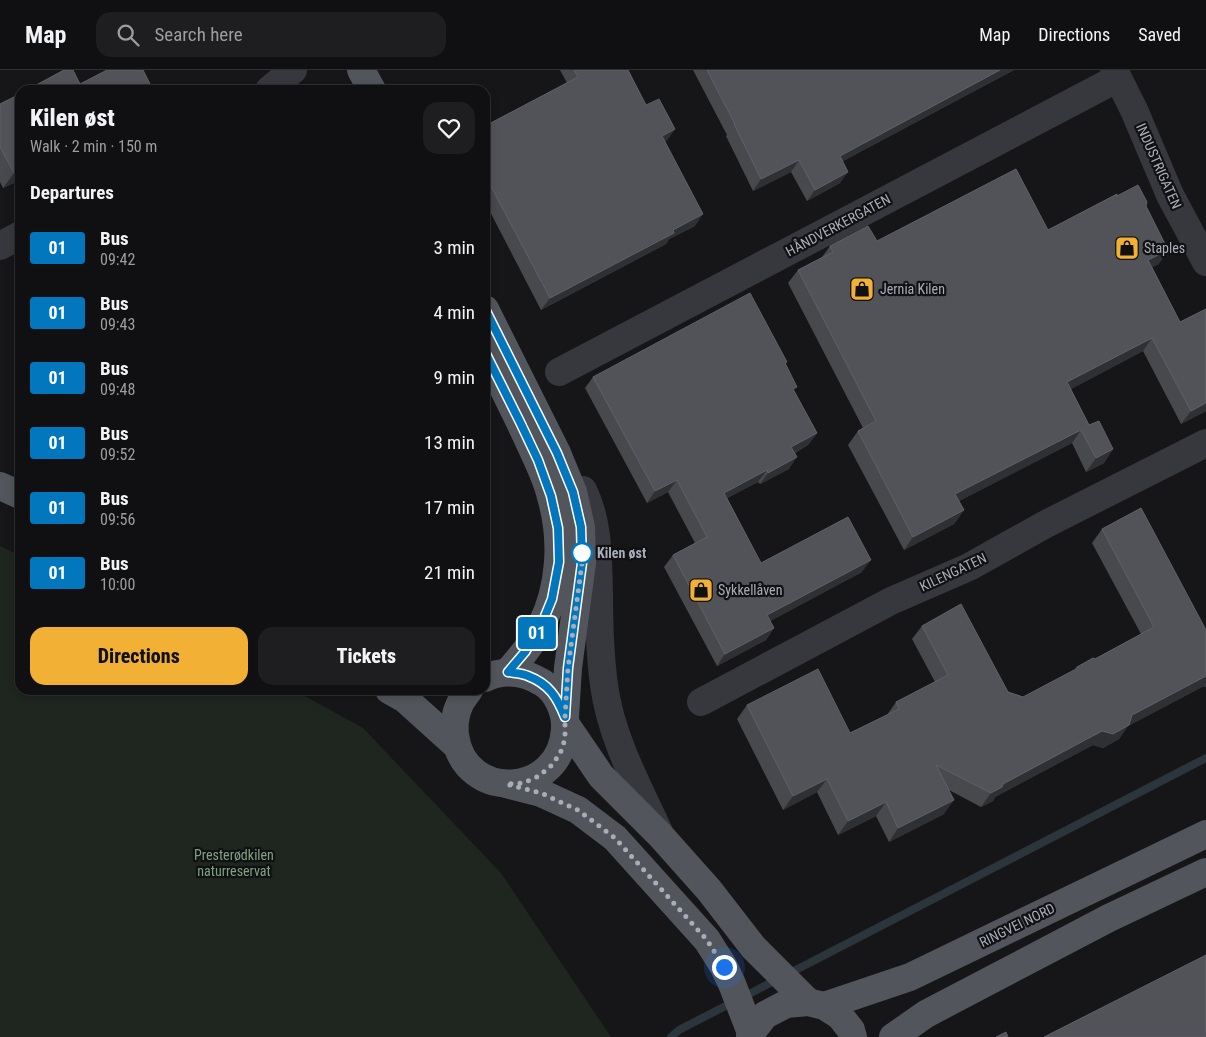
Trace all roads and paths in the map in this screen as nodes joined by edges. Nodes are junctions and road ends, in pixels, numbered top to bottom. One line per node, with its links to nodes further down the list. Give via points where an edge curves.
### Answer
1 (293, 70): 5 (street)
2 (341, 70): 6 (main road)
3 (361, 70): 7 (main road)
4 (1116, 74): 10 (street, INDUSTRIGATEN, via 1170,195); 13 (street, HÅNDVERKERGATEN)
5 (275, 85)
6 (348, 85)
7 (369, 85)
8 (15, 238): 9 (street)
9 (0, 246)
10 (1206, 262)
11 (490, 319): 15 (main road)
12 (490, 362): 18 (main road, via 538,460 551,496 558,528 559,562 552,599 541,626 525,652)
13 (559, 372)
14 (1206, 443): 22 (street, KILENGATEN, via 969,567 891,601)
15 (557, 453): 23 (main road, via 573,492 581,527 582,563 568,668); 27 (street, via 584,492 595,527 600,644 610,715 622,751)
16 (0, 486): 17 (main road)
17 (15, 493)
18 (490, 677)
19 (490, 679): 23 (main road, via 527,675 544,684 557,699)
20 (398, 695): 24 (main road)
21 (470, 695): 24 (main road, via 459,705 454,725)
22 (701, 702)
23 (565, 720): 25 (main road, via 565,739 560,754 550,767 523,783); 27 (main road, via 601,776)
24 (456, 745): 25 (main road, via 470,768 493,782)
25 (506, 784): 30 (main road, via 541,793 578,810 615,838 707,940 732,984)
26 (1206, 834): 29 (main road, RINGVEI NORD, via 910,978)
27 (660, 835): 29 (main road, via 709,890 753,947)
28 (1206, 872): 32 (main road, via 1109,918 935,1009)
29 (809, 999): 30 (main road, RINGVEI NORD, via 786,1004); 31 (main road, via 840,1016)
30 (748, 1029)
31 (853, 1037)
32 (892, 1037)

